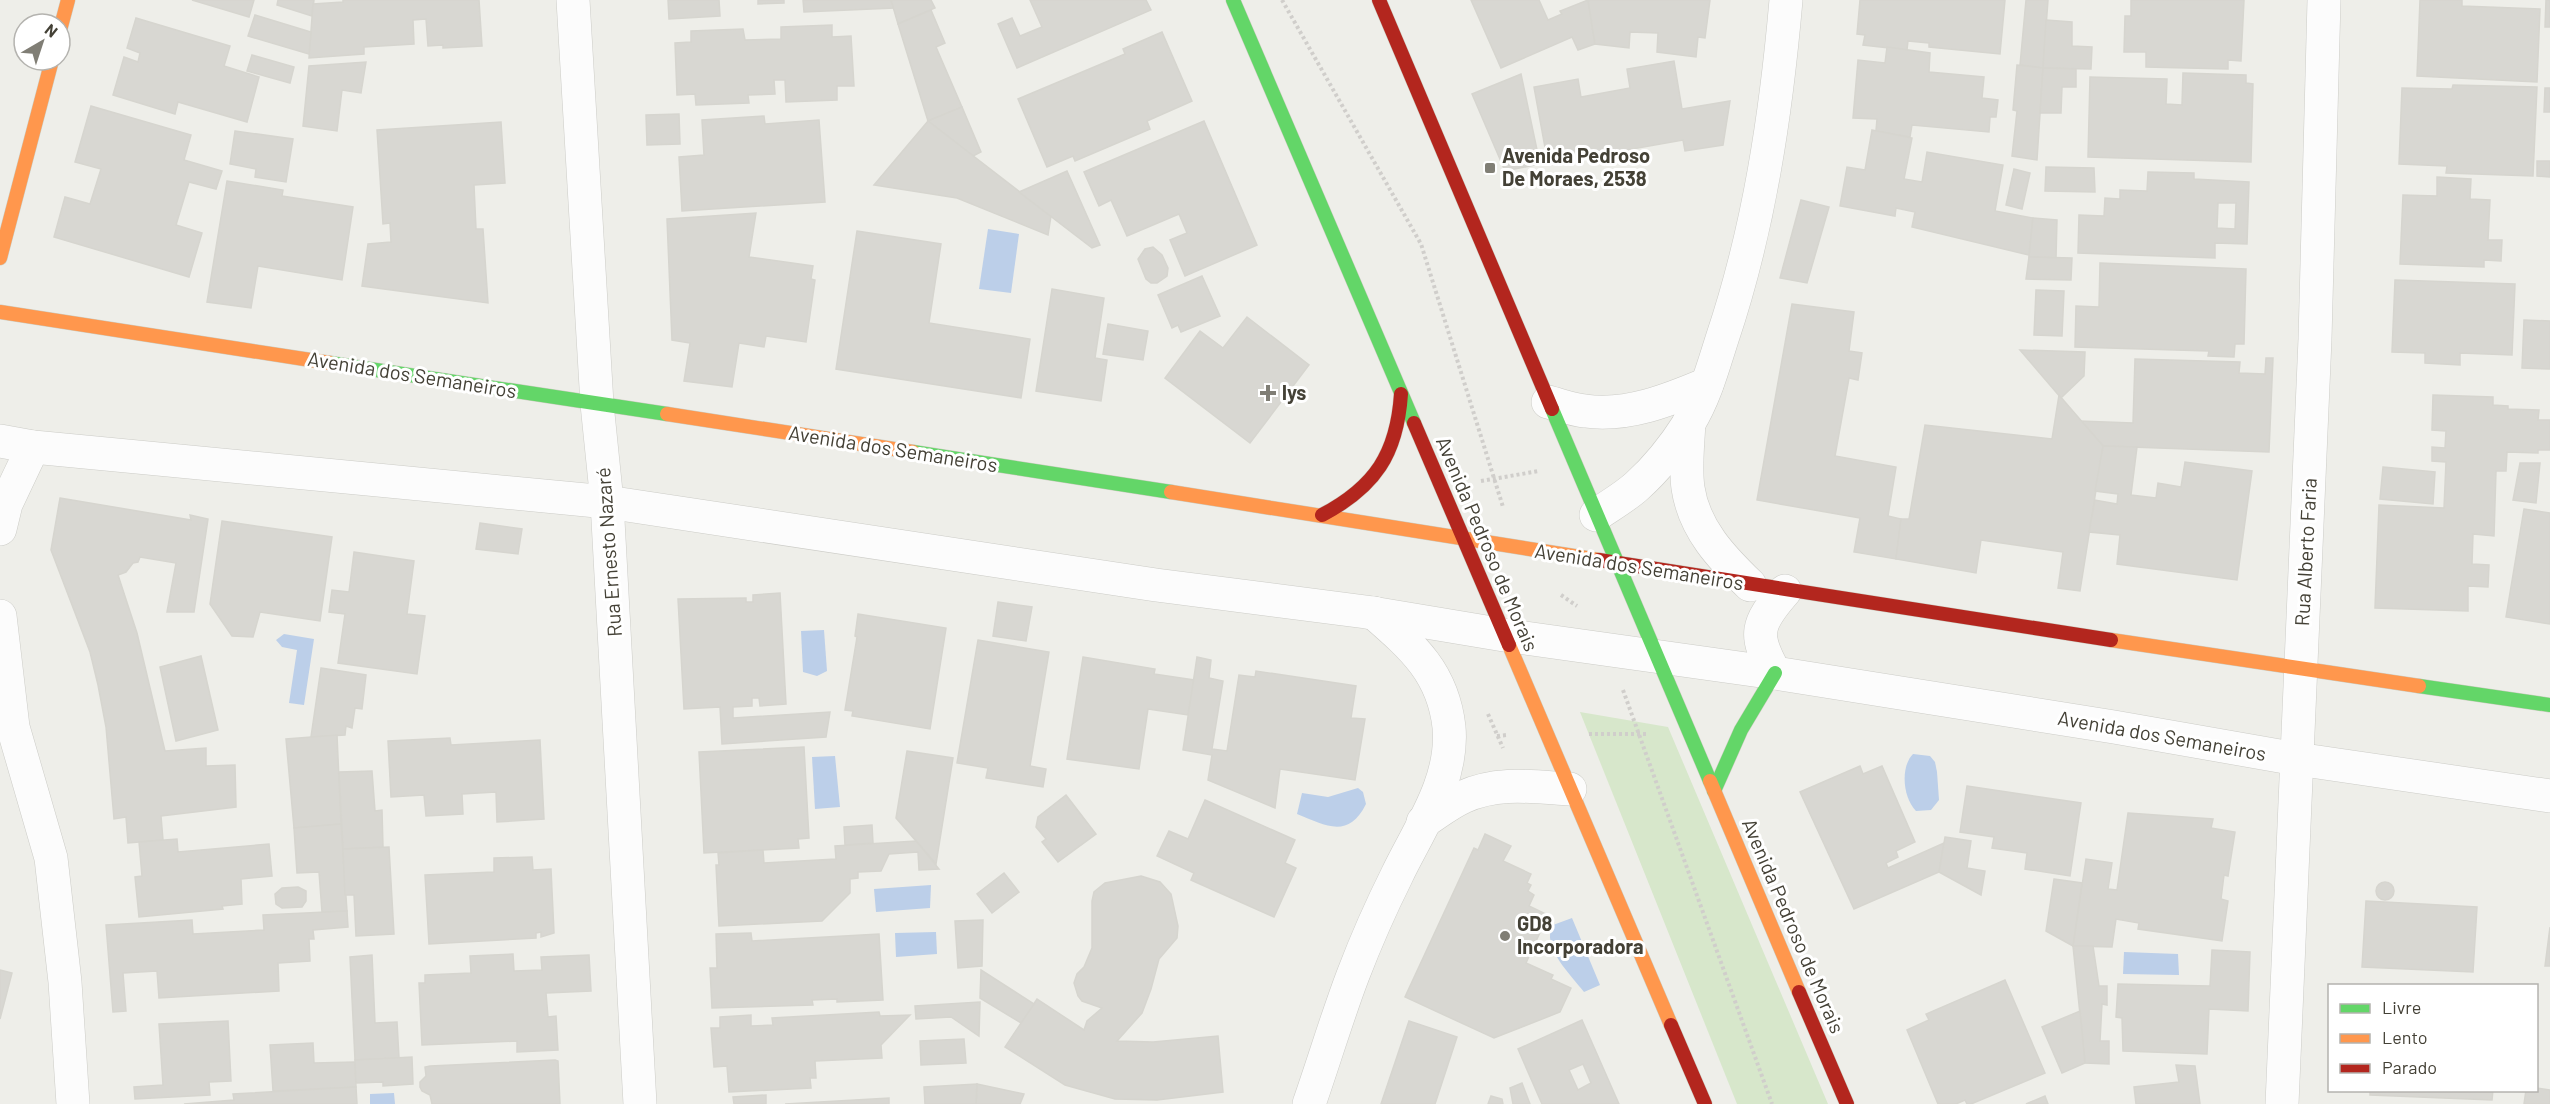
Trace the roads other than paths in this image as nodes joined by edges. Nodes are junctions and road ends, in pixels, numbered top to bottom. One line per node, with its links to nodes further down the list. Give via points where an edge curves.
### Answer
1 (573, 0): 12 (street, Rua Ernesto Nazaré)
2 (1233, 0): 10 (main road, Avenida Pedroso de Morais)
3 (1379, 0): 11 (main road, Avenida Pedroso de Morais)
4 (1786, 0): 9 (street, via 1762,190 1741,284)
5 (2324, 0): 28 (street, Rua Alberto Faria, via 2316,339)
6 (49, 72): 7 (main road)
7 (0, 258)
8 (0, 312): 12 (main road, Avenida dos Semaneiros)
9 (1707, 384): 11 (street, via 1663,402 1613,412 1585,411); 13 (street)
10 (1401, 394): 17 (main road, via 1401,418 1385,460 1358,494); 20 (main road, Avenida Pedroso de Morais)
11 (1548, 402): 18 (main road, Avenida Pedroso de Morais)
12 (597, 404): 16 (street, Rua Ernesto Nazaré); 17 (main road, Avenida dos Semaneiros)
13 (1689, 422): 18 (street, via 1636,487); 22 (street, via 1688,489 1697,517 1709,541)
14 (0, 441): 15 (street, Avenida dos Semaneiros)
15 (33, 447): 16 (street, Avenida dos Semaneiros); 19 (street, via 6,504)
16 (607, 502): 24 (street, Avenida dos Semaneiros, via 1156,585); 38 (street, Rua Ernesto Nazaré)
17 (1322, 515): 20 (main road, Avenida dos Semaneiros)
18 (1596, 515): 21 (main road, Avenida Pedroso de Morais)
19 (0, 529)
20 (1463, 538): 21 (main road, Avenida dos Semaneiros); 26 (main road, Avenida Pedroso de Morais)
21 (1617, 564): 22 (main road, Avenida dos Semaneiros); 27 (main road, Avenida Pedroso de Morais)
22 (1750, 585): 23 (main road, Avenida dos Semaneiros)
23 (1785, 591): 28 (main road, Avenida dos Semaneiros); 29 (street, via 1760,628 1761,650)
24 (1374, 613): 26 (street, Avenida dos Semaneiros); 36 (street, via 1429,667 1442,696 1449,729 1447,770)
25 (0, 616): 31 (street)
26 (1504, 635): 27 (street, Avenida dos Semaneiros); 33 (main road, Avenida Pedroso de Morais)
27 (1657, 656): 29 (street, Avenida dos Semaneiros); 34 (main road, Avenida Pedroso de Morais)
28 (2301, 668): 30 (main road, Avenida dos Semaneiros); 32 (street, Rua Alberto Faria)
29 (1775, 673): 32 (street, Avenida dos Semaneiros); 34 (main road, via 1732,743)
30 (2550, 705)
31 (7, 719): 37 (street, via 51,858)
32 (2297, 759): 35 (street, Avenida dos Semaneiros); 42 (street, Rua Alberto Faria)
33 (1570, 789): 36 (street, via 1510,785 1484,789 1461,798); 40 (main road, Avenida Pedroso de Morais)
34 (1714, 791): 41 (main road, Avenida Pedroso de Morais)
35 (2550, 796)
36 (1423, 822): 39 (street, via 1353,975)
37 (73, 1104)
38 (640, 1104)
39 (1309, 1104)
40 (1705, 1104)
41 (1847, 1104)
42 (2282, 1104)

